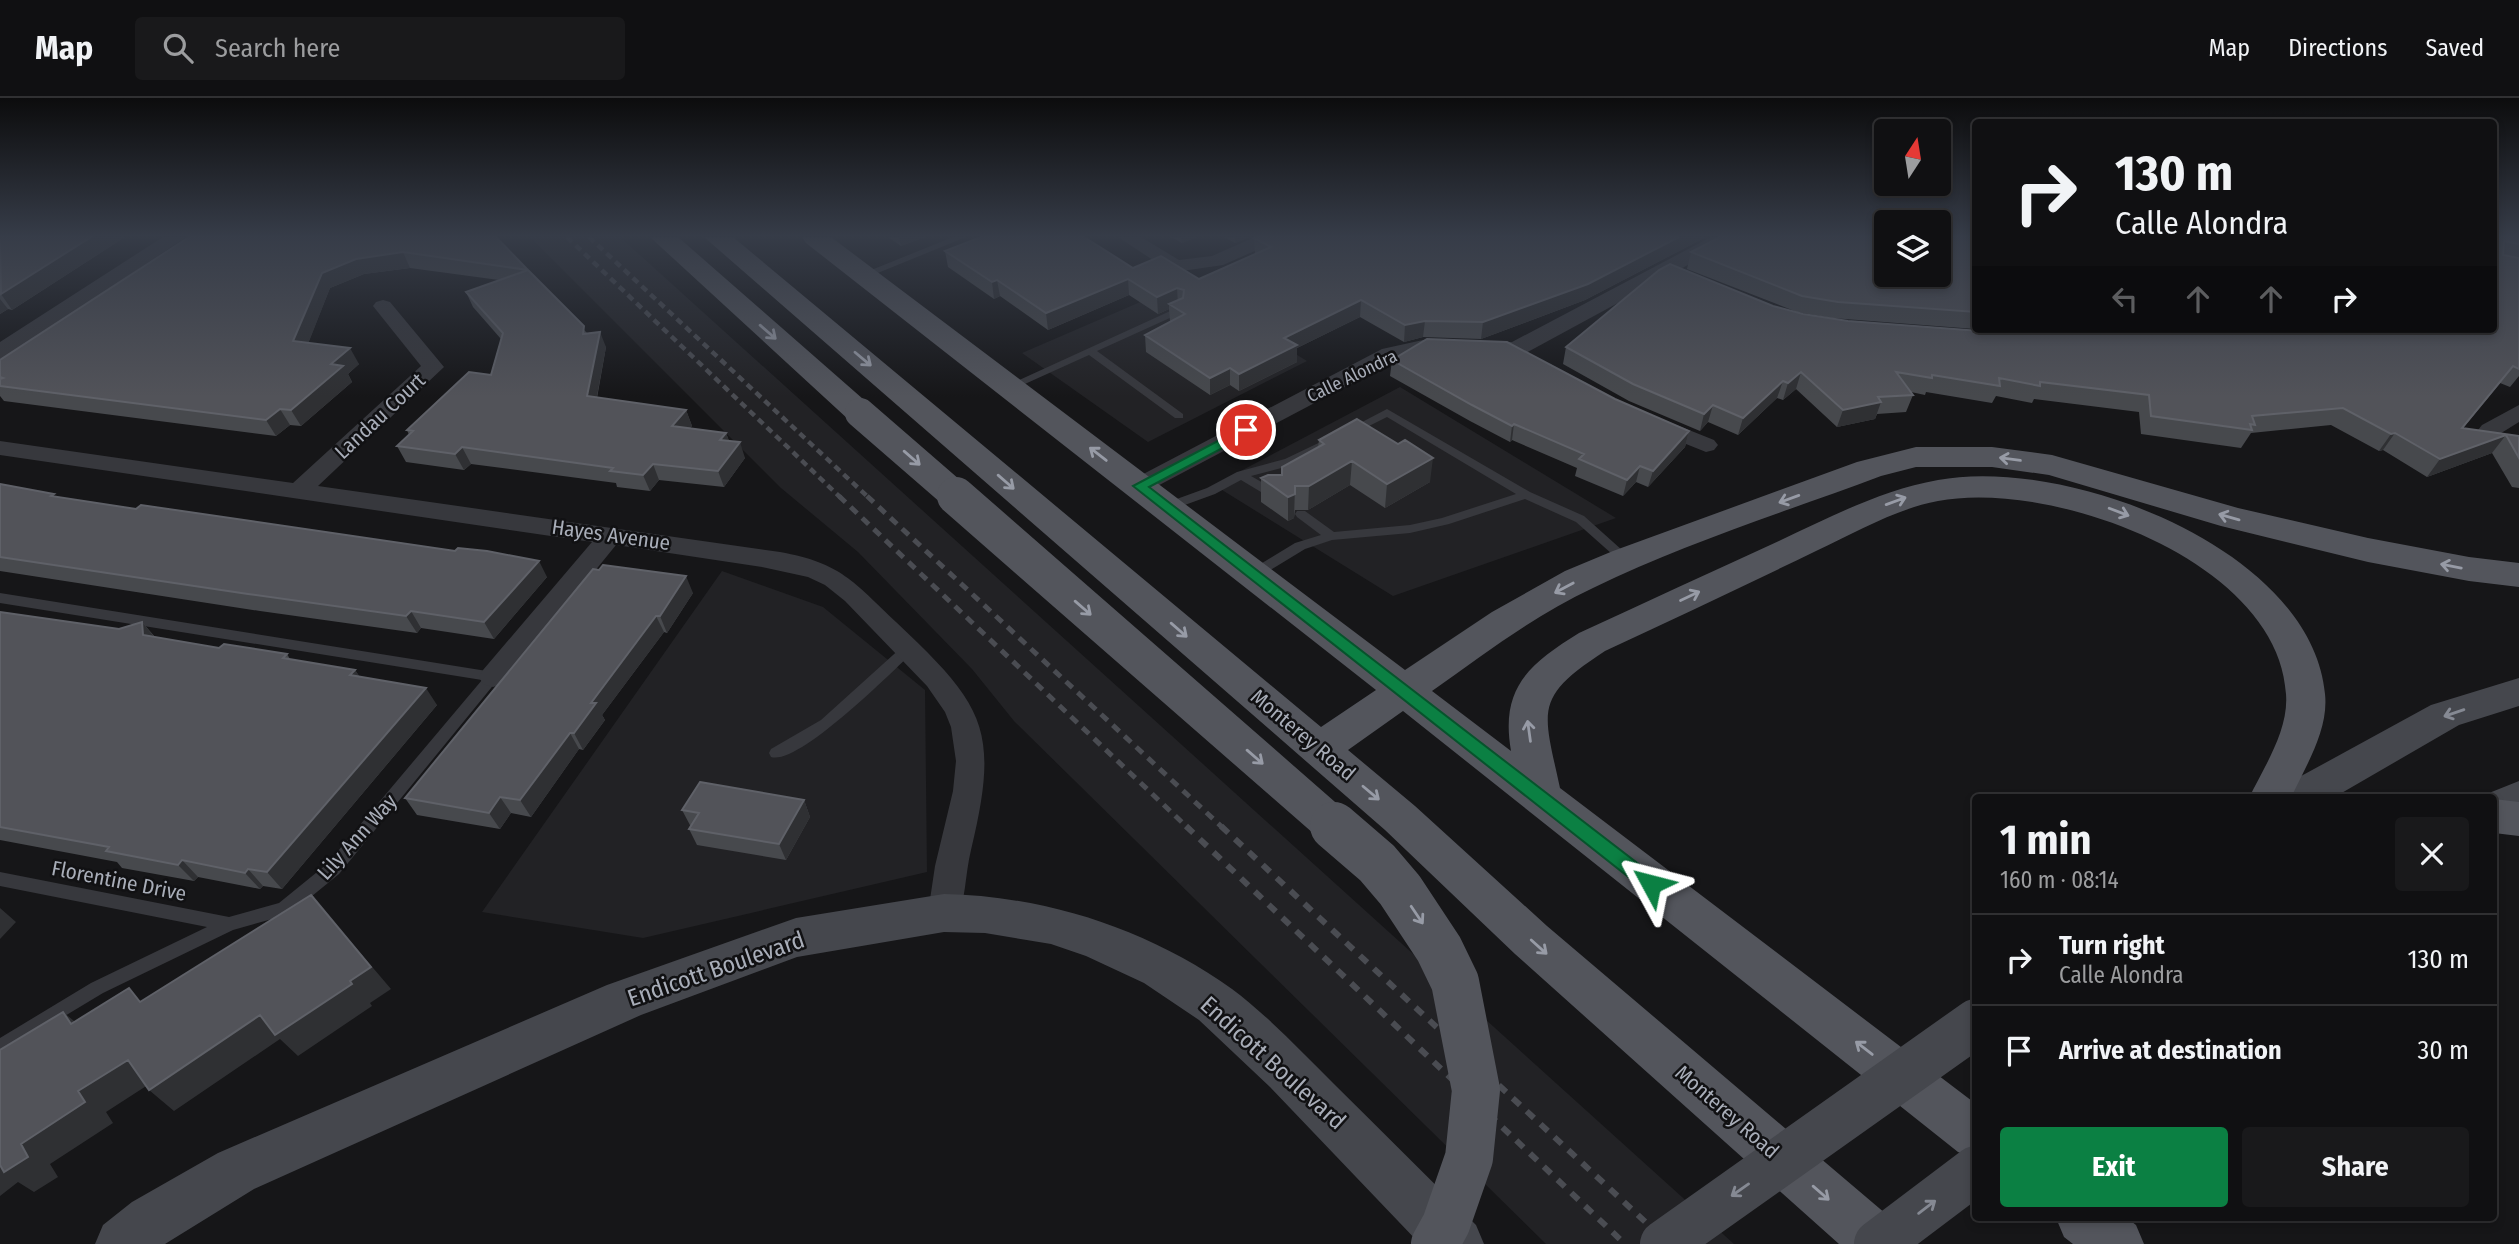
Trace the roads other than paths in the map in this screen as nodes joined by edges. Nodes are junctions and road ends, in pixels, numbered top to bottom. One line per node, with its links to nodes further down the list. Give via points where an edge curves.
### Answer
1 (94, 290): 10 (street)
2 (723, 290): 54 (main road, one-way to 54, bridge, via 1377,863 1406,900 1455,982 1476,1090 1469,1158)
3 (780, 290): 36 (main road, Monterey Road, one-way to 36)
4 (884, 290): 12 (main road)
5 (1624, 290): 8 (street, Calle Alondra)
6 (383, 306): 21 (street, Landau Court, via 433,367)
7 (1180, 310): 9 (lane)
8 (1516, 348): 11 (street); 20 (street, Calle Alondra, via 1423,346 1390,354)
9 (1090, 351): 12 (lane); 15 (lane)
10 (0, 352)
11 (1539, 362)
12 (1010, 387): 20 (main road, one-way to 12)
13 (2519, 412): 16 (street)
14 (1632, 414): 17 (street)
15 (1179, 416)
16 (2490, 430)
17 (1706, 445)
18 (0, 448): 21 (street, Hayes Avenue)
19 (1241, 475): 22 (lane); 23 (lane, via 1289,462 1387,412); 24 (lane)
20 (1139, 486): 24 (main road)
21 (300, 490): 26 (street, Hayes Avenue)
22 (1275, 495)
23 (1526, 495): 27 (lane, via 1422,527); 28 (lane, via 1580,519)
24 (1167, 507): 29 (main road)
25 (1301, 514): 27 (lane)
26 (611, 535): 32 (street, Hayes Avenue, via 800,564 833,578); 33 (street, Lily Ann Way)
27 (1331, 536): 29 (lane, via 1300,546)
28 (1626, 559): 30 (main road, one-way to 28, via 2368,550 2233,518 2052,465 1992,457 1916,457 1869,469); 34 (main road, one-way to 34, via 1541,600)
29 (1254, 574): 34 (main road)
30 (2519, 575)
31 (0, 598): 33 (lane)
32 (908, 649): 37 (lane, via 826,724); 46 (street, Hayes Avenue, via 957,709 970,742 967,806)
33 (493, 677): 47 (lane, Lily Ann Way, via 333,869 284,909)
34 (1403, 691): 36 (main road); 41 (main road)
35 (2519, 692): 39 (main road, one-way to 39, via 2445,716)
36 (1319, 749): 57 (main road, Monterey Road, one-way to 57)
37 (776, 753)
38 (2272, 794): 41 (main road, one-way to 38, via 1527,707 1532,690 1563,659 1890,503 1921,492 1988,486 2062,495 2139,520 2211,560 2265,606 2287,634 2301,664 2306,693 2305,720)
39 (2305, 794)
40 (2519, 797): 42 (main road)
41 (1541, 798): 50 (main road, one-way to 41)
42 (2497, 808)
43 (2497, 816): 44 (main road)
44 (2519, 818)
45 (0, 879): 47 (lane, Florentine Drive)
46 (944, 913): 53 (main road, Endicott Boulevard, via 796,938 624,1000 236,1171 151,1221); 55 (main road, Endicott Boulevard, via 985,914 1051,925 1101,942 1205,998 1287,1071)
47 (229, 924): 49 (lane, Lily Ann Way, via 97,988)
48 (1972, 1026): 56 (main road, one-way to 56, bridge)
49 (0, 1047)
50 (1972, 1132)
51 (1972, 1173): 57 (main road, one-way to 51, bridge)
52 (2087, 1221): 58 (main road)
53 (122, 1244)
54 (1435, 1244)
55 (1457, 1244)
56 (1664, 1244)
57 (1879, 1244)
58 (2117, 1244)

